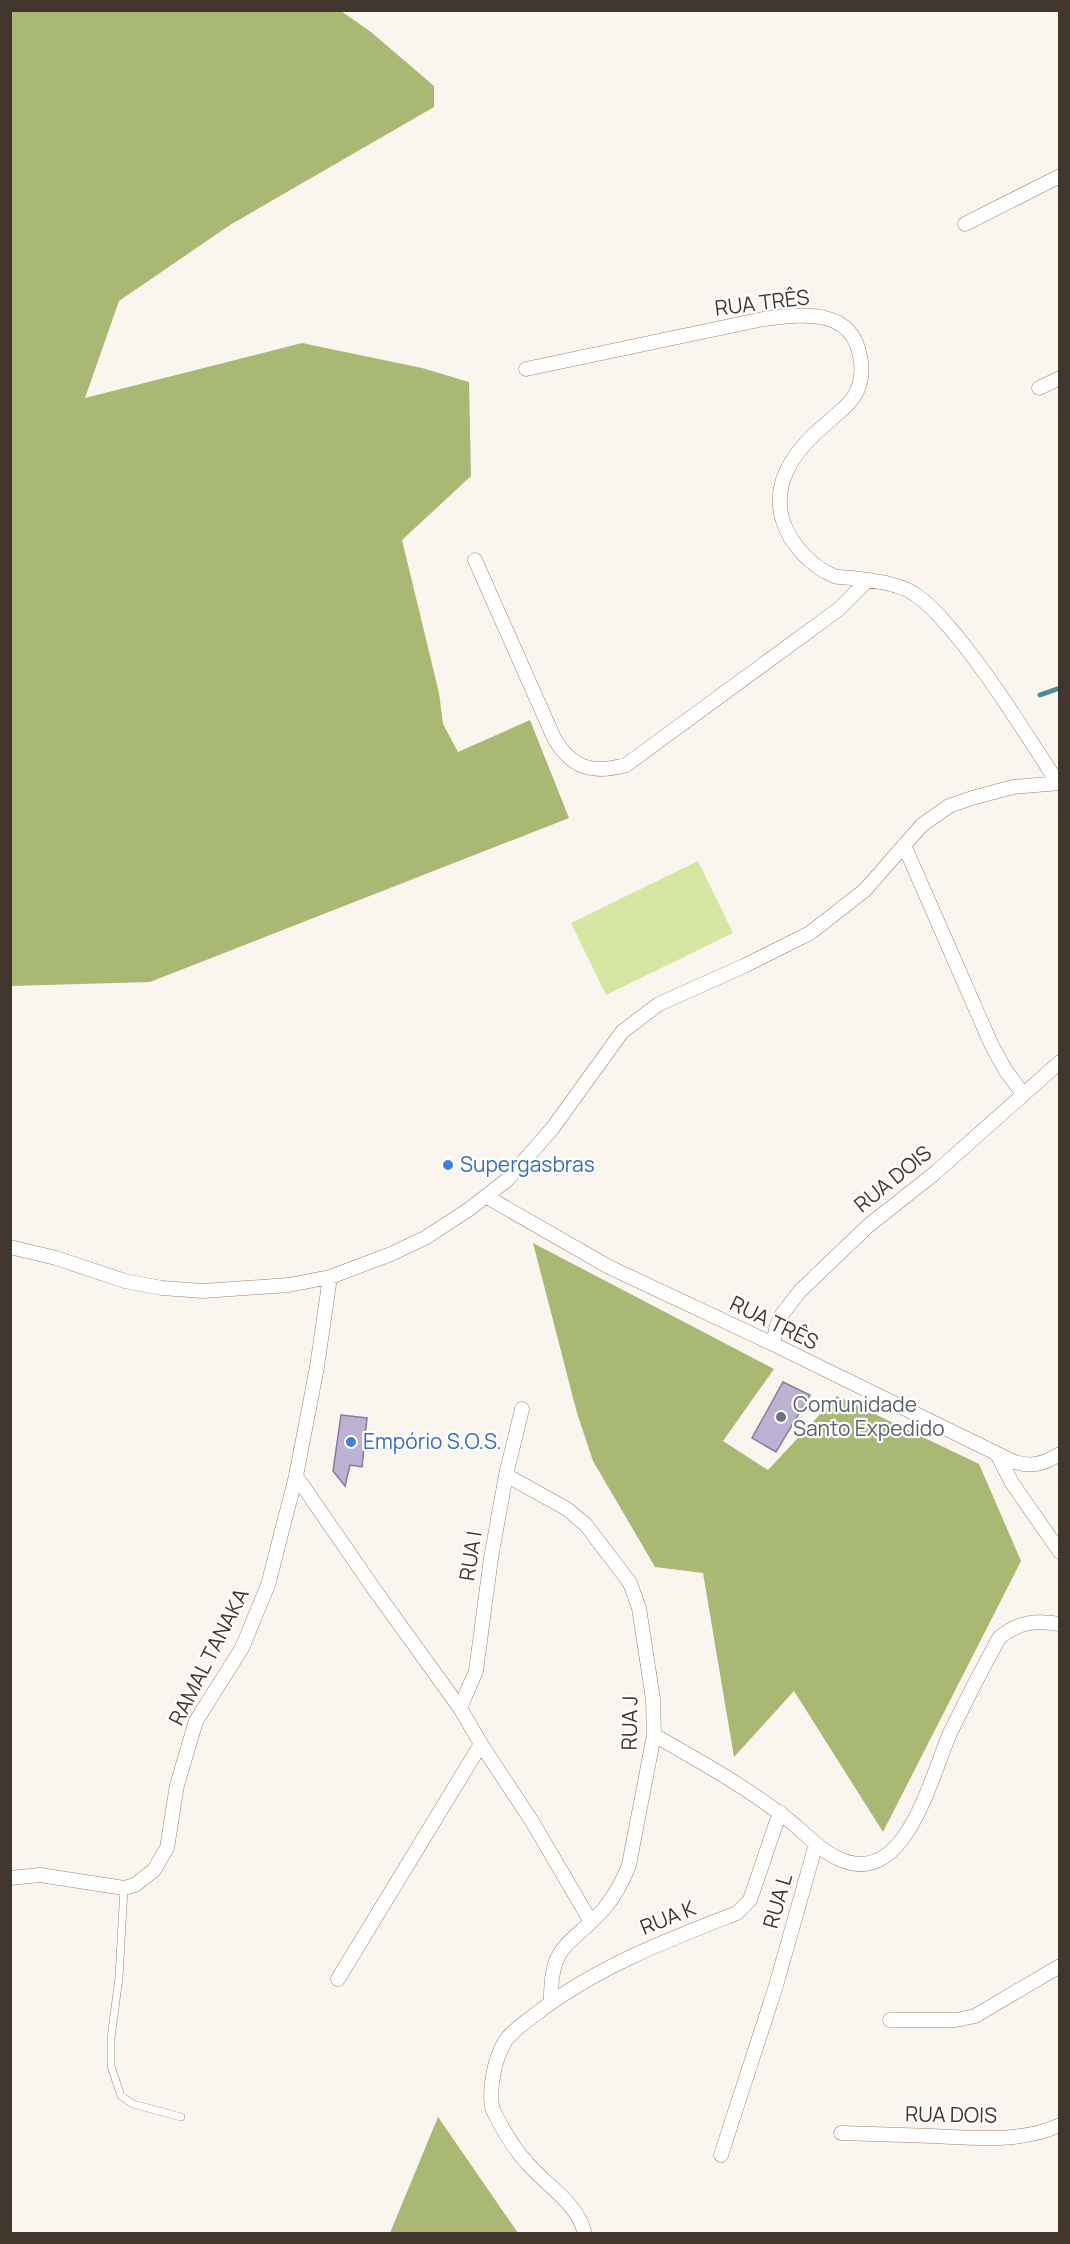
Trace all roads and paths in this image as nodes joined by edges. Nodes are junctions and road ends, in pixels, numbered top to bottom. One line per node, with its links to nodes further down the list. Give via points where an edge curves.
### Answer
1 (1059, 176): 2 (street)
2 (965, 224)
3 (526, 369): 7 (street, RUA TRÊS, via 763,319 796,315 820,316 836,322 849,331 858,347 861,383 854,398 792,459 781,481 779,499 787,531 808,559 834,576)
4 (1059, 378): 5 (street)
5 (1039, 388)
6 (475, 560): 7 (street, via 563,753 591,769 607,770 626,765 838,609)
7 (868, 580): 8 (street, RUA TRÊS, via 898,585 935,610 975,658)
8 (1059, 783): 9 (street, via 1013,788 949,806 922,825)
9 (904, 845): 11 (street, via 993,1046); 12 (street, via 865,890 810,933 659,1004 622,1032 552,1129)
10 (1059, 1062): 11 (street, RUA DOIS)
11 (1023, 1094): 15 (street, RUA DOIS, via 935,1173 868,1226 800,1291 783,1313)
12 (487, 1197): 14 (street, via 425,1238); 15 (street, RUA TRÊS, via 609,1267)
13 (10, 1247): 14 (street, via 162,1288 203,1291 289,1286)
14 (330, 1277): 20 (street, RAMAL TANAKA)
15 (773, 1344): 17 (street, RUA TRÊS)
16 (522, 1409): 19 (street, RUA I)
17 (997, 1454): 18 (street, RUA TRÊS, via 1028,1466); 21 (street)
18 (1055, 1457)
19 (506, 1475): 23 (street, RUA I, via 476,1671); 24 (street, RUA J, via 567,1509 586,1525 630,1583 645,1641)
20 (296, 1476): 23 (street); 29 (street, RAMAL TANAKA, via 258,1613 242,1648 196,1721 177,1785 167,1848 154,1870 135,1885)
21 (1059, 1552)
22 (1059, 1624): 27 (street, via 1025,1623 999,1638 951,1732 916,1819 900,1844 868,1863 835,1857)
23 (460, 1708): 25 (street)
24 (654, 1735): 26 (street); 30 (street, RUA J, via 629,1866)
25 (481, 1744): 30 (street); 32 (street)
26 (780, 1812): 27 (street); 33 (street, RUA K, via 750,1900 737,1913 647,1948 604,1969)
27 (816, 1844): 38 (street, RUA L, via 775,1989)
28 (10, 1878): 29 (street, via 40,1875)
29 (124, 1888): 35 (lane, via 111,2066 121,2096 133,2104)
30 (591, 1922): 33 (street, RUA J, via 565,1945 554,1963)
31 (1059, 1966): 34 (street, via 975,2016 956,2020)
32 (338, 1979)
33 (551, 2003): 39 (street, RUA K, via 507,2039 498,2056 491,2091 493,2111 529,2165 571,2206)
34 (890, 2020)
35 (181, 2116)
36 (1059, 2125): 37 (street, RUA DOIS, via 1032,2135 1011,2137)
37 (841, 2133)
38 (721, 2155)
39 (585, 2234)

